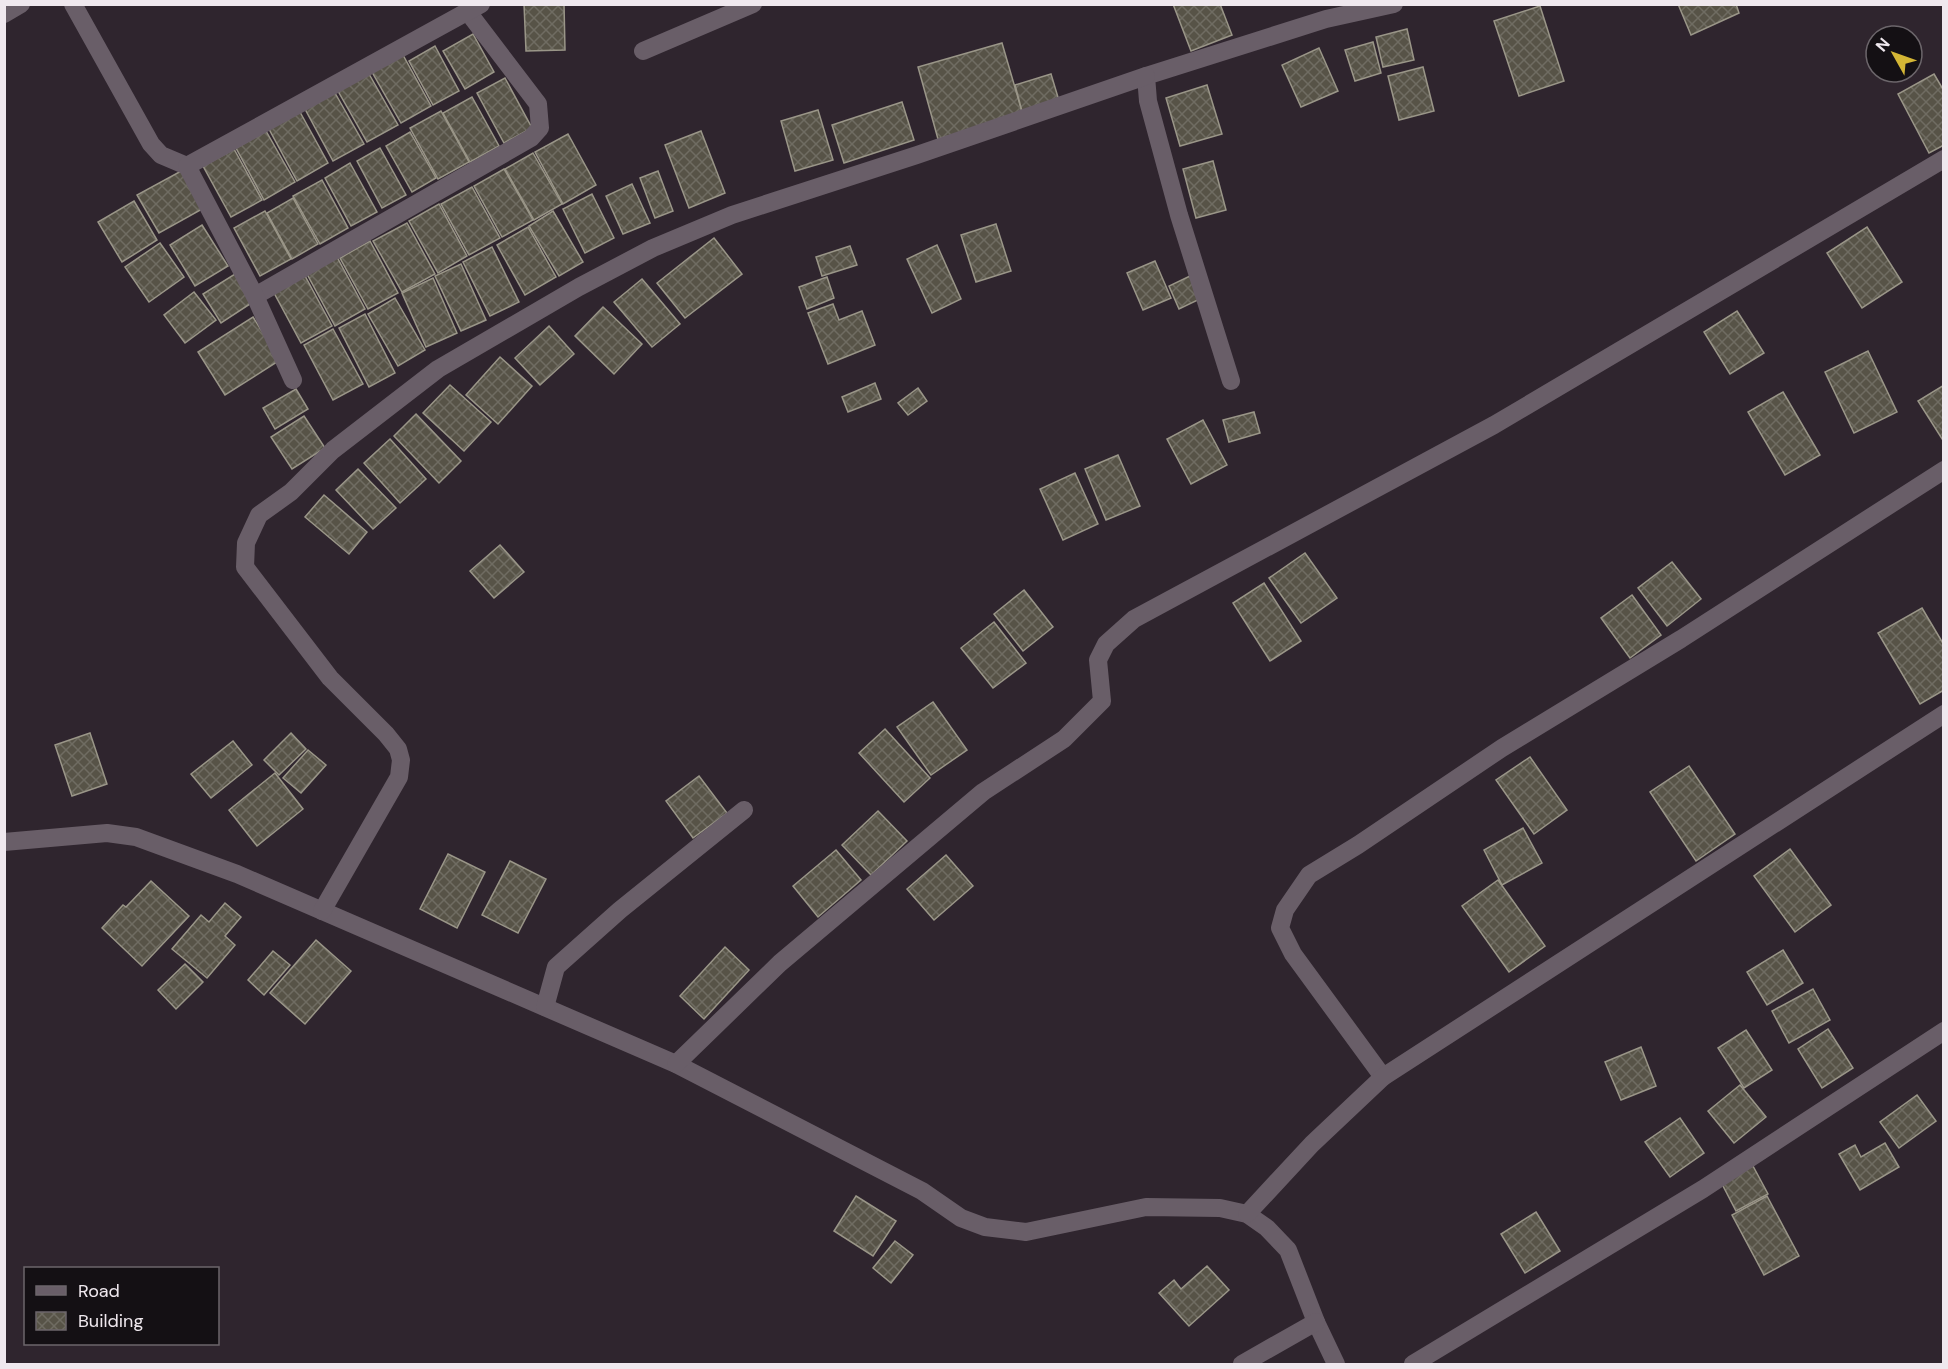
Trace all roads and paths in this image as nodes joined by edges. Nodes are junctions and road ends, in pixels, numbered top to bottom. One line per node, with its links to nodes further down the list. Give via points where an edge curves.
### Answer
1 (21, 4): 6 (street)
2 (73, 4): 10 (street, via 151,144 161,155)
3 (753, 4): 7 (street)
4 (1394, 4): 8 (street, via 1326,19)
5 (474, 8): 10 (street); 11 (street, via 538,104 540,128 531,138)
6 (4, 14)
7 (643, 51)
8 (1146, 76): 13 (street, via 1148,100 1179,215); 18 (street, via 732,215 653,248 579,286 438,369 333,450 291,492 259,515 246,543 245,567 330,678 386,734 401,760 399,777)
9 (1944, 159): 21 (street, via 1494,425 1134,619 1106,644 1098,660 1102,701 1064,739 965,807 780,963)
10 (187, 166): 11 (street)
11 (255, 296): 12 (street)
12 (294, 381)
13 (1232, 381)
14 (1944, 470): 22 (street, via 1681,639 1502,748 1309,875 1285,910 1280,928 1293,954)
15 (1944, 714): 22 (street)
16 (744, 810): 19 (street, via 620,910 556,968)
17 (4, 842): 18 (street, via 107,832 136,837)
18 (322, 911): 19 (street)
19 (545, 1007): 21 (street)
20 (1944, 1031): 27 (street, via 1703,1188)
21 (676, 1064): 23 (street, via 922,1191 961,1218 985,1227 1026,1232 1146,1207 1220,1208)
22 (1383, 1077): 23 (street)
23 (1246, 1214): 24 (street, via 1267,1228 1288,1250)
24 (1316, 1322): 25 (street); 26 (street)
25 (1242, 1365)
26 (1336, 1365)
27 (1413, 1365)

